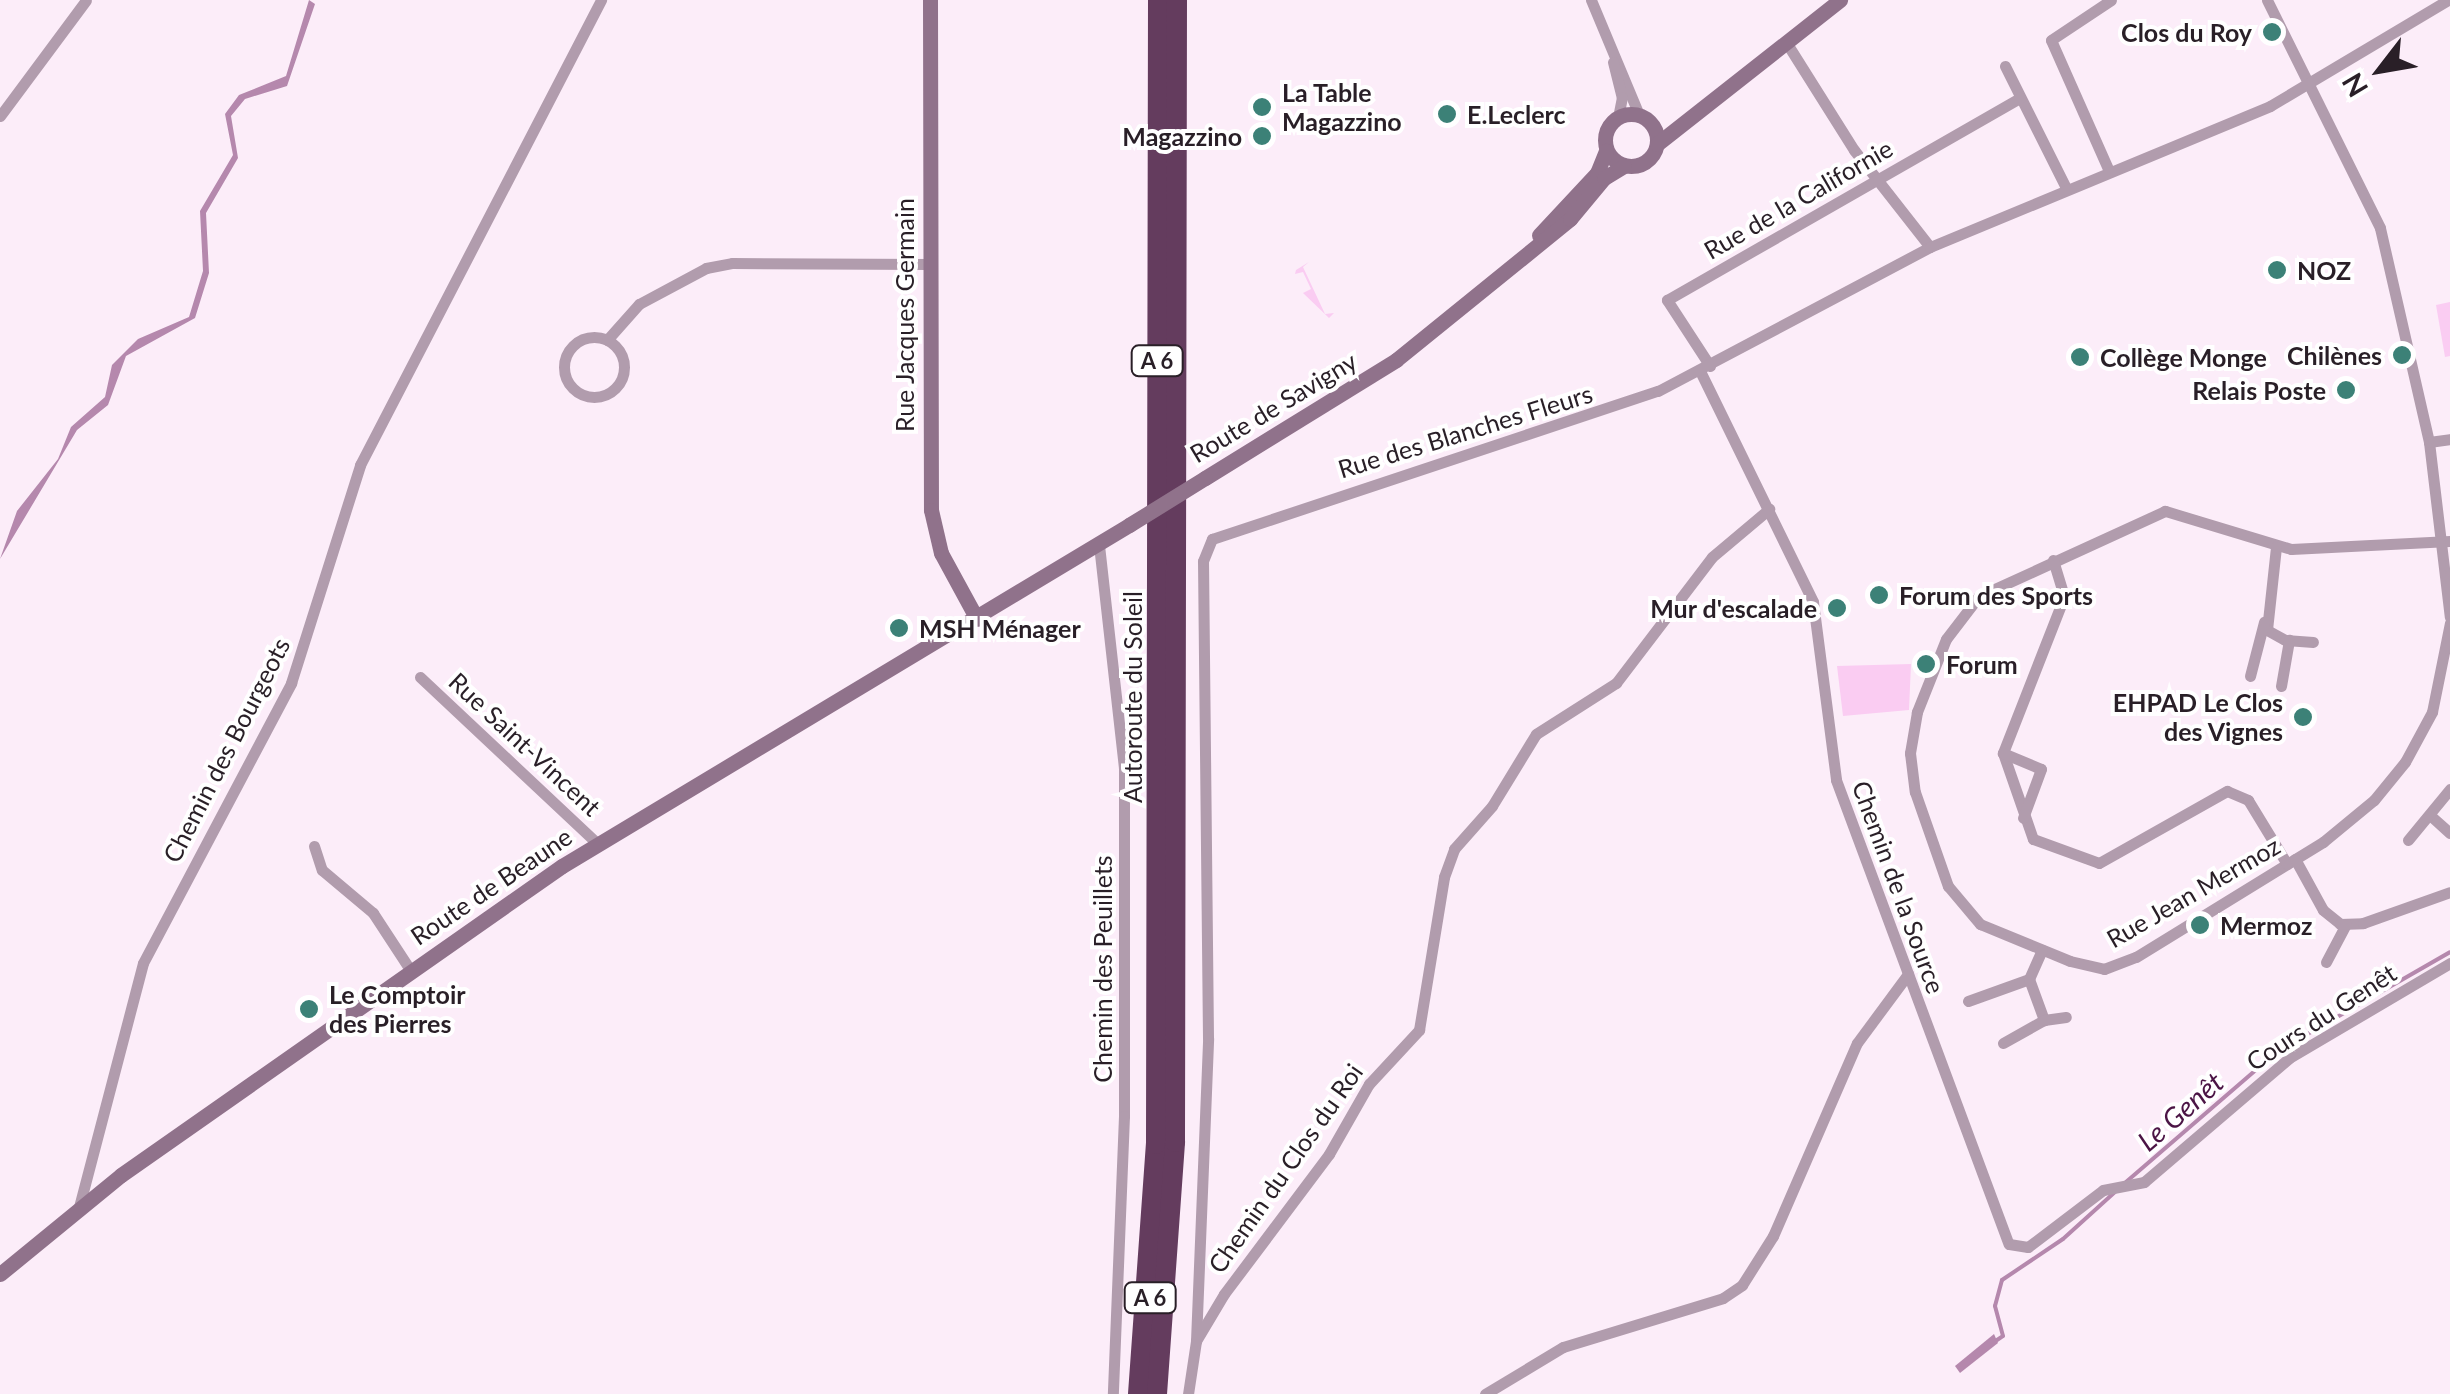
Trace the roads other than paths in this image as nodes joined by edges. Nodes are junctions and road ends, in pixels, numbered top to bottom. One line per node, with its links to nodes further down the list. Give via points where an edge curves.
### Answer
1 (86, 0): 16 (street)
2 (600, 0): 69 (street, Chemin des Bourgeots, via 360,464 291,683 143,963)
3 (930, 0): 28 (main road, Rue Jacques Germain)
4 (1158, 0): 74 (highway, Autoroute du Soleil / A 6, via 1156,1144)
5 (1177, 0): 75 (highway, Autoroute du Soleil / A 6, via 1175,1142)
6 (1590, 0): 12 (street)
7 (1840, 0): 11 (main road)
8 (2111, 0): 23 (street, via 2052,40)
9 (2266, 0): 14 (street, Rue Jean Mermoz)
10 (2448, 0): 14 (street, Rue des Blanches Fleurs)
11 (1786, 42): 19 (main road); 24 (street)
12 (1610, 43): 17 (street, via 1622,98); 18 (street)
13 (2005, 66): 15 (street)
14 (2311, 82): 23 (street, Rue des Blanches Fleurs, via 2248,116); 32 (street, Rue Jean Mermoz, via 2380,228)
15 (2020, 98): 24 (street, Rue de la Californie); 25 (street)
16 (0, 116)
17 (1618, 116): 18 (main road); 21 (main road, via 1606,131)
18 (1645, 118): 19 (main road); 20 (main road)
19 (1687, 118): 20 (main road)
20 (1656, 144): 22 (main road, via 1647,161)
21 (1606, 150): 22 (main road); 26 (main road, Route de Savigny)
22 (1624, 166): 26 (main road, Route de Savigny)
23 (2109, 171): 25 (street, Rue des Blanches Fleurs)
24 (1877, 179): 27 (street); 30 (street, Rue de la Californie, via 1666,300)
25 (2066, 188): 27 (street, Rue des Blanches Fleurs)
26 (1582, 205): 35 (main road, Route de Savigny, bridge, via 1385,368)
27 (1930, 248): 30 (street, Rue des Blanches Fleurs)
28 (929, 264): 29 (street, via 706,268 639,304); 39 (main road, Rue Jacques Germain, via 932,522)
29 (607, 340): 29 (street, via 586,338 568,350 566,378 580,394 602,396 622,378 622,356)
30 (1705, 368): 33 (street, Chemin de la Source); 72 (street, Rue des Blanches Fleurs, via 1518,441 1231,528 1205,548 1208,1038)
31 (2450, 439): 32 (street)
32 (2429, 442): 34 (street, Rue Jean Mermoz)
33 (1768, 509): 63 (street, Chemin de la Source, via 1814,602 1836,736 1836,780); 72 (street, Chemin du Clos du Roi, via 1712,557 1616,683 1536,734 1492,806 1454,849 1419,1030 1369,1084 1329,1154 1240,1269)
34 (2446, 541): 36 (street); 40 (street, Rue Jean Mermoz)
35 (1099, 544): 38 (main road, Route de Savigny); 73 (street, Chemin des Peuillets, via 1110,608 1125,825 1124,1116)
36 (2276, 547): 37 (street, via 2165,510); 41 (street)
37 (2053, 560): 48 (street, via 2064,597); 59 (street, Rue Jean Mermoz, via 1979,596 1961,614 1906,730 1915,792 1956,899 1980,924)
38 (1040, 581): 39 (main road, Route de Beaune)
39 (977, 619): 54 (main road, Route de Beaune)
40 (2450, 620): 47 (street, Rue Jean Mermoz)
41 (2264, 622): 42 (street); 44 (street)
42 (2289, 640): 43 (street); 46 (street)
43 (2313, 642)
44 (2250, 676)
45 (420, 677): 54 (street, Rue Saint-Vincent)
46 (2281, 686)
47 (2445, 689): 56 (street, Rue Jean Mermoz, via 2390,782 2344,827)
48 (2004, 753): 51 (street); 51 (street, via 2042,769)
49 (2450, 790): 50 (street)
50 (2432, 817): 52 (street); 53 (street)
51 (2022, 818): 56 (street, via 2040,845 2099,863 2216,794 2236,793)
52 (2450, 832)
53 (2408, 840)
54 (598, 844): 62 (main road, Route de Beaune)
55 (314, 846): 62 (street, via 322,870 373,914)
56 (2291, 861): 58 (street, via 2328,917); 59 (street, Rue Jean Mermoz, via 2121,964 2087,966)
57 (2450, 892): 58 (street)
58 (2346, 924): 60 (street)
59 (2042, 950): 64 (street)
60 (2326, 962)
61 (2450, 963): 70 (street, Cours du Genêt, via 2289,1058 2144,1182 2121,1186 2036,1243)
62 (411, 970): 69 (main road, Route de Beaune)
63 (1908, 974): 70 (street, Chemin de la Source, via 1998,1224); 77 (street, via 1857,1044 1773,1236 1742,1285 1723,1298 1563,1347)
64 (2029, 979): 65 (street); 67 (street)
65 (1968, 1002)
66 (2066, 1017): 67 (street)
67 (2044, 1020): 68 (street)
68 (2003, 1043)
69 (79, 1207): 71 (main road, Route de Beaune)
70 (2014, 1247)
71 (0, 1274)
72 (1196, 1341): 76 (street, Chemin du Clos du Roi)
73 (1113, 1394)
74 (1138, 1394)
75 (1157, 1394)
76 (1188, 1394)
77 (1485, 1394)

